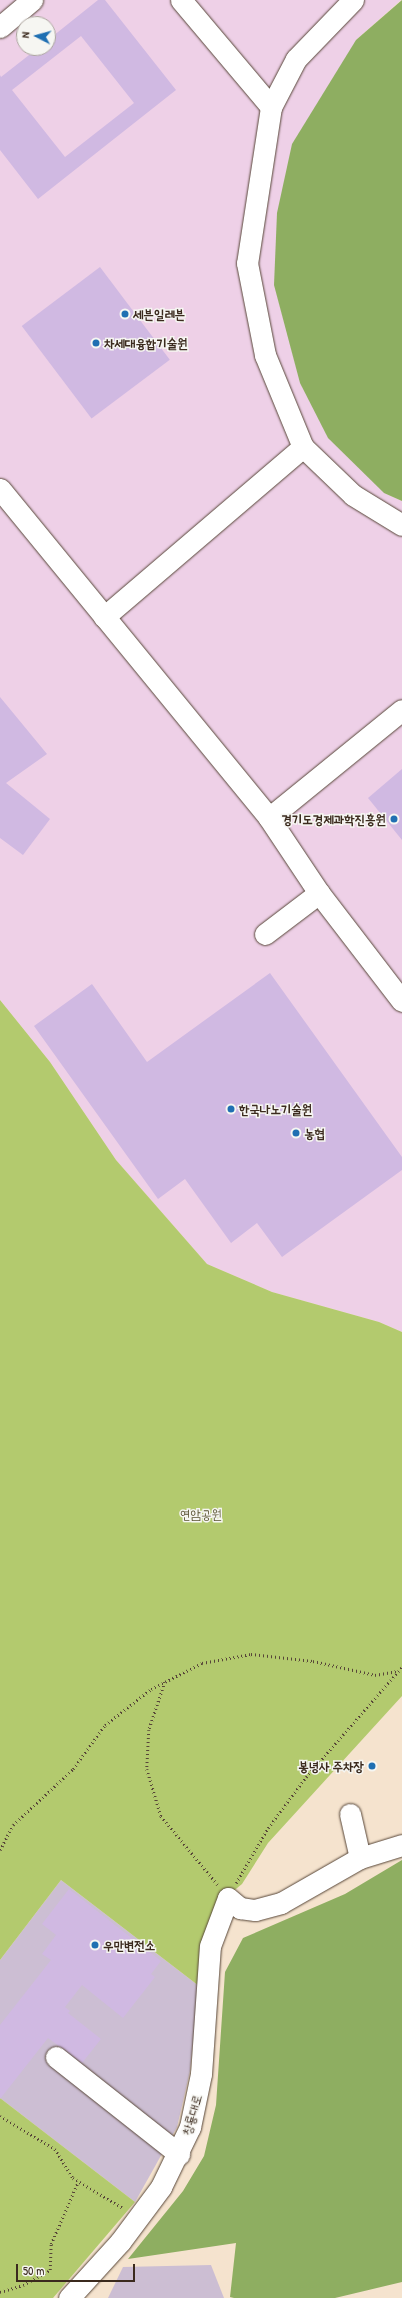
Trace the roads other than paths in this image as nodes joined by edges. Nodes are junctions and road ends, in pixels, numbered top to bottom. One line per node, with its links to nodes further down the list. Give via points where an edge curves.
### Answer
1 (32, 0): 4 (lane)
2 (181, 0): 5 (lane)
3 (353, 0): 5 (lane, via 296,59)
4 (0, 27)
5 (271, 107): 6 (lane, via 247,263 266,355)
6 (303, 447): 8 (lane, via 353,495); 9 (lane)
7 (0, 489): 9 (lane)
8 (402, 525)
9 (104, 617): 11 (lane)
10 (402, 710): 11 (lane)
11 (269, 818): 12 (lane)
12 (319, 893): 13 (lane); 14 (lane)
13 (265, 934)
14 (402, 1001)
15 (350, 1814): 17 (lane)
16 (402, 1845): 17 (lane)
17 (360, 1858): 19 (lane, 창룡대로, via 281,1903 255,1910 240,1908 228,1898 210,1946 198,2098)
18 (56, 2056): 19 (lane)
19 (179, 2154): 20 (lane, 창룡대로, via 161,2187 120,2242)
20 (69, 2298)

